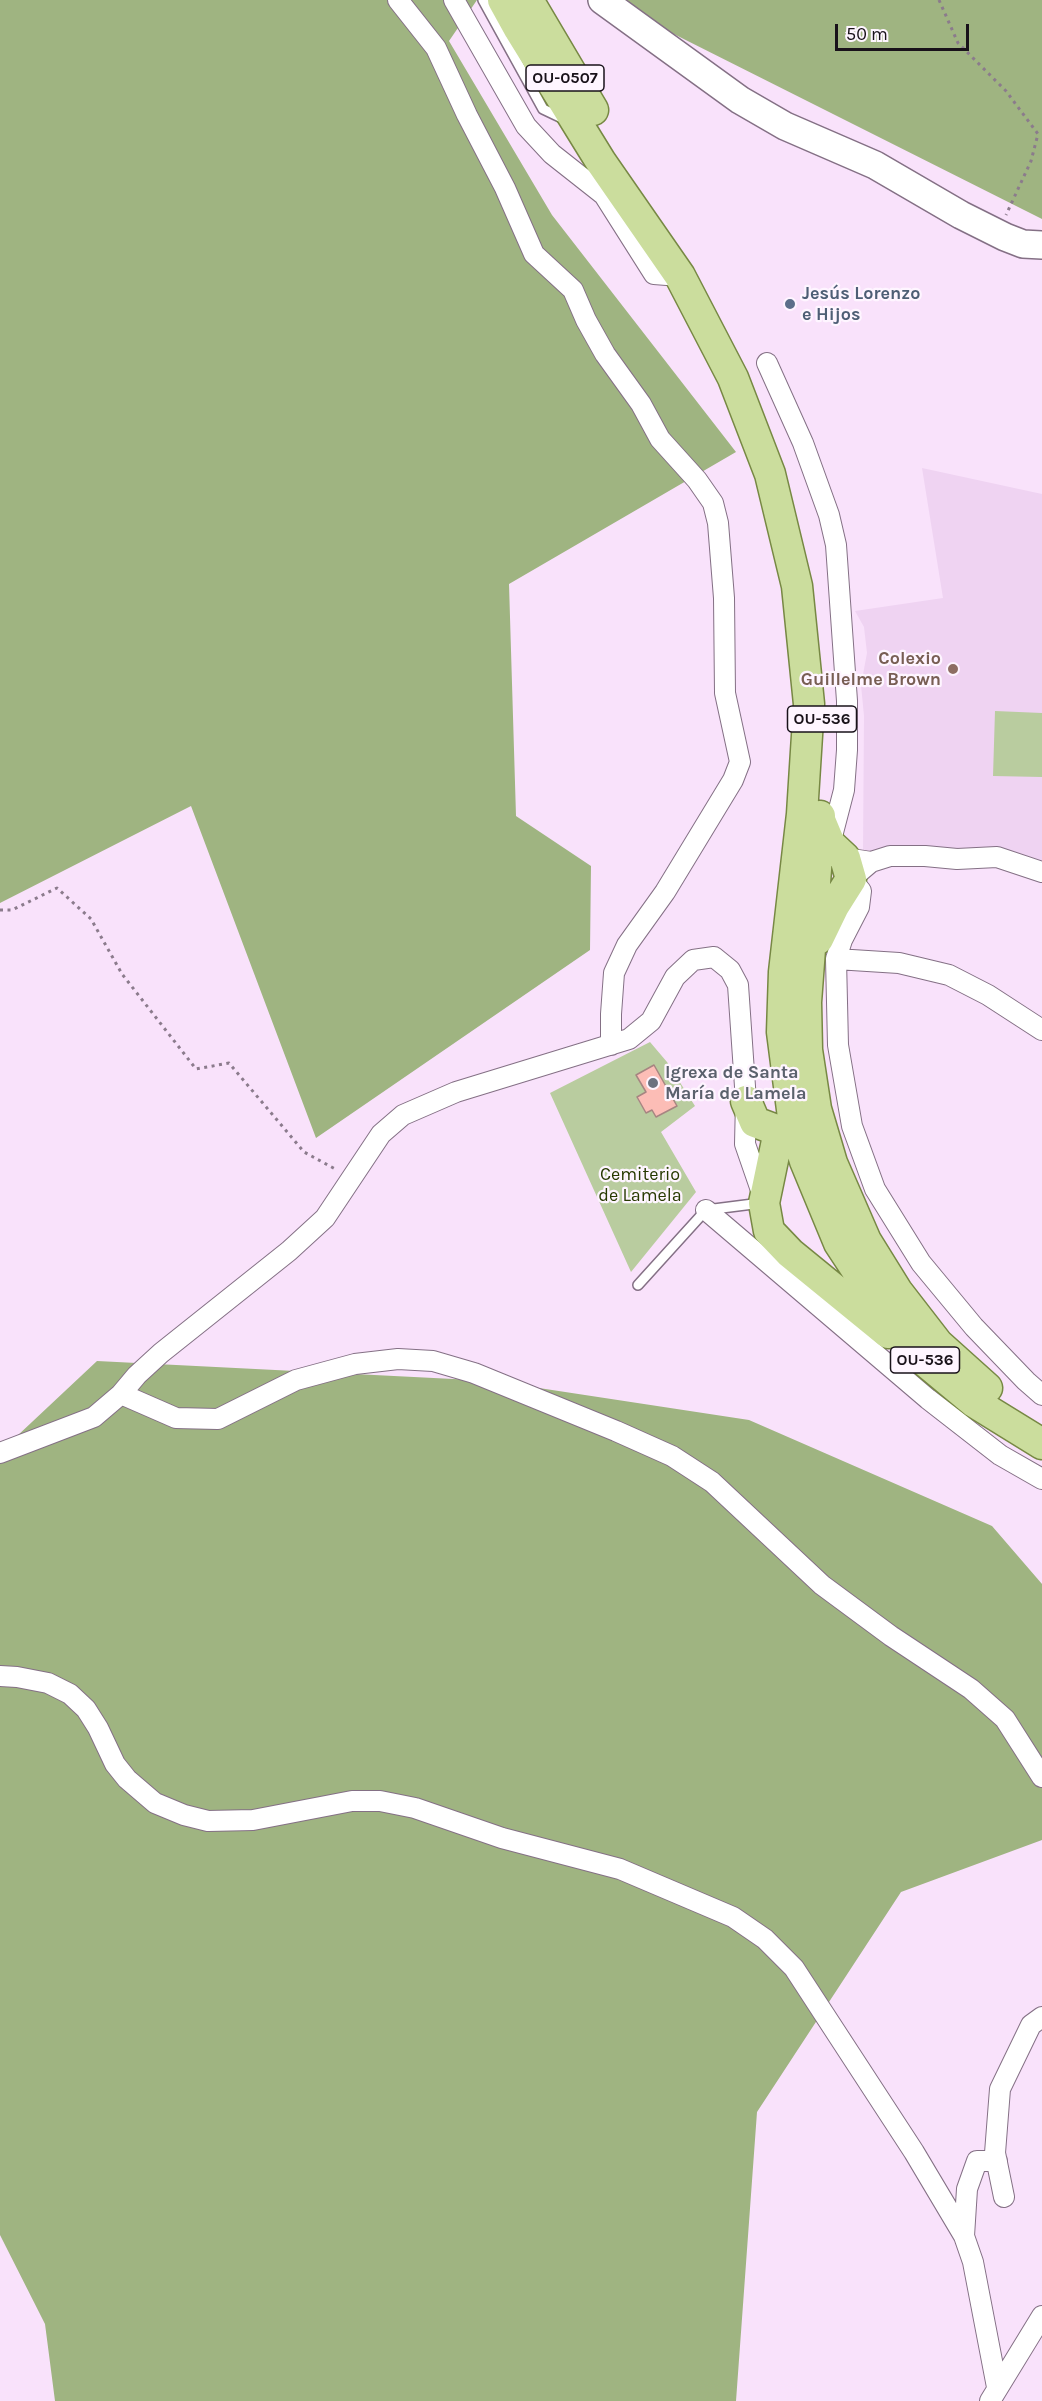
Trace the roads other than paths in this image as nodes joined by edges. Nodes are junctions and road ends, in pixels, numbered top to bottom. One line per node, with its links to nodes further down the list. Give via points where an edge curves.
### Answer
1 (398, 0): 18 (street, via 436,48 534,254 573,290 605,354 641,404 660,439 713,503 718,523 725,693 740,762 734,780 666,892 627,945 614,973)
2 (454, 0): 9 (street, via 526,126 552,154)
3 (483, 0): 8 (lane, via 543,110)
4 (503, 0): 8 (main road, OU-536)
5 (519, 0): 9 (main road, OU-0507, via 578,101)
6 (528, 0): 12 (main road, OU-536, via 722,317 770,430 804,542)
7 (602, 0): 10 (street, via 740,100 785,126 875,165 998,233 1023,244)
8 (580, 128): 9 (main road, OU-536)
9 (608, 181): 16 (main road, OU-536, via 680,276 734,378 770,474 797,586 809,704 802,814)
10 (1042, 245)
11 (767, 363): 12 (street, via 829,514 836,545 847,701)
12 (844, 855): 13 (street, via 957,860 997,857); 14 (main road, OU-536); 14 (main road); 15 (street, via 861,891 859,907); 16 (main road, via 820,933)
13 (1042, 872)
14 (817, 879): 16 (main road, OU-536)
15 (837, 959): 17 (street, via 899,963 949,975 988,994); 28 (street, via 838,1045 852,1126 875,1189 921,1263 974,1327)
16 (799, 984): 20 (main road, via 800,1056); 26 (main road, OU-536, via 816,1110 832,1163 866,1241)
17 (1042, 1030)
18 (611, 1045): 19 (street, via 629,1039 651,1021 675,977 693,960 714,957 730,970 738,985); 27 (street, via 456,1092 403,1115 381,1134 325,1218 161,1353)
19 (746, 1101): 20 (main road, via 755,1122); 21 (street, via 745,1144)
20 (794, 1126): 21 (main road); 23 (main road, via 805,1161)
21 (764, 1203): 22 (lane); 24 (main road, via 769,1231)
22 (706, 1210): 24 (street); 25 (lane)
23 (842, 1232): 24 (main road, via 831,1249); 26 (main road)
24 (784, 1263): 26 (main road); 32 (street, via 928,1399 1000,1455)
25 (638, 1285)
26 (933, 1354): 29 (main road, OU-536); 30 (main road, OU-536, via 974,1402)
27 (121, 1394): 31 (street, via 94,1417); 34 (street, via 176,1418 218,1419 296,1380 355,1364 398,1359 433,1361 474,1373 616,1431 672,1456 712,1482 822,1585 971,1689 1005,1719)
28 (1042, 1395)
29 (1042, 1424)
30 (1042, 1444)
31 (0, 1453)
32 (1042, 1479)
33 (0, 1676): 38 (street, via 48,1683 70,1694 86,1709 115,1764 128,1779 155,1803 184,1815 208,1821 253,1820 352,1801 380,1801 620,1869 733,1917 765,1939 794,1968)
34 (1042, 1777)
35 (1042, 2017): 36 (street, via 1031,2025 1000,2089)
36 (997, 2161): 37 (street); 38 (street, via 977,2161 967,2189)
37 (1004, 2197)
38 (964, 2236): 40 (street, via 973,2262)
39 (1042, 2316): 40 (street)
40 (993, 2394)

